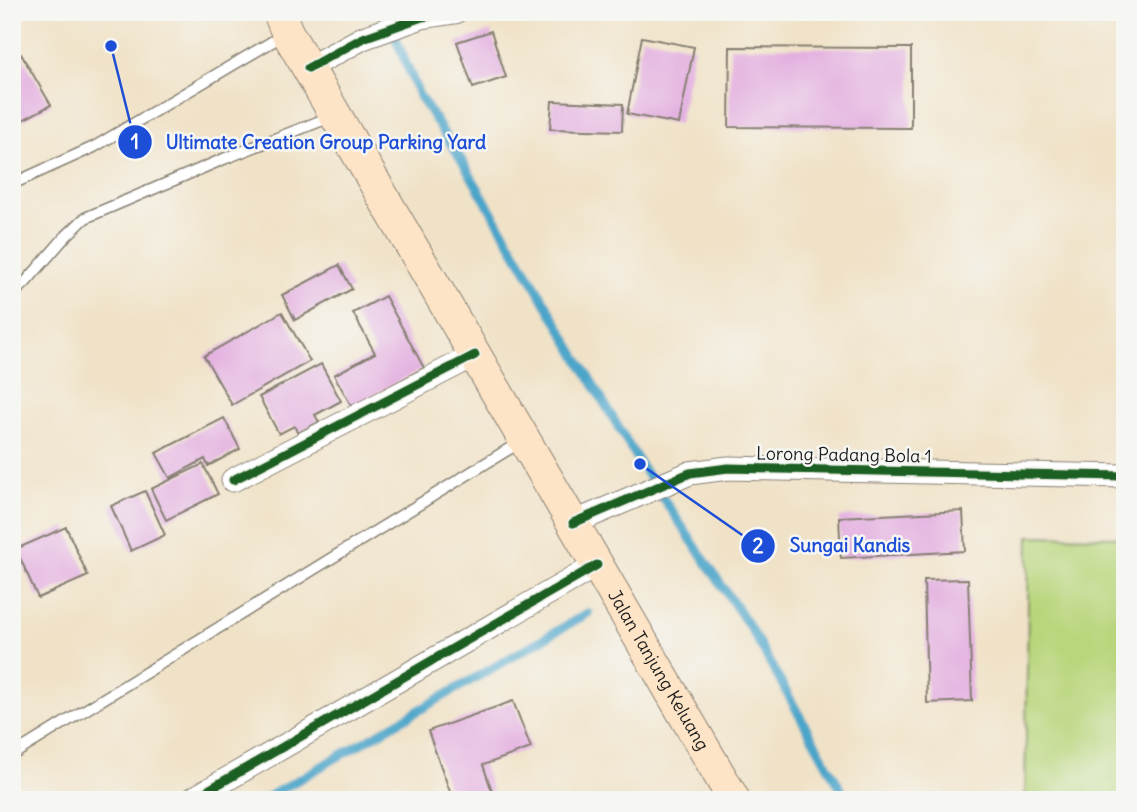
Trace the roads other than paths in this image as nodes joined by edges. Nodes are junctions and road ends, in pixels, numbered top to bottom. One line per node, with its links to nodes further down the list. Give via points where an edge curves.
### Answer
1 (454, 12): 3 (street, via 422,17 363,38)
2 (278, 19): 3 (main road, Jalan Tanjung Keluang); 5 (lane, via 94,147)
3 (308, 68): 4 (main road, Jalan Tanjung Keluang)
4 (335, 115): 6 (lane, via 85,218); 7 (main road, Jalan Tanjung Keluang)
5 (12, 184)
6 (12, 295)
7 (475, 355): 8 (main road, Jalan Tanjung Keluang); 10 (street)
8 (524, 439): 11 (main road, Jalan Tanjung Keluang); 13 (lane)
9 (1125, 476): 11 (street, Lorong Padang Bola 1, via 728,468 690,473)
10 (233, 480)
11 (573, 523): 12 (main road, Jalan Tanjung Keluang)
12 (597, 565): 14 (street); 15 (main road, Jalan Tanjung Keluang)
13 (12, 755)
14 (191, 800)
15 (734, 800)

